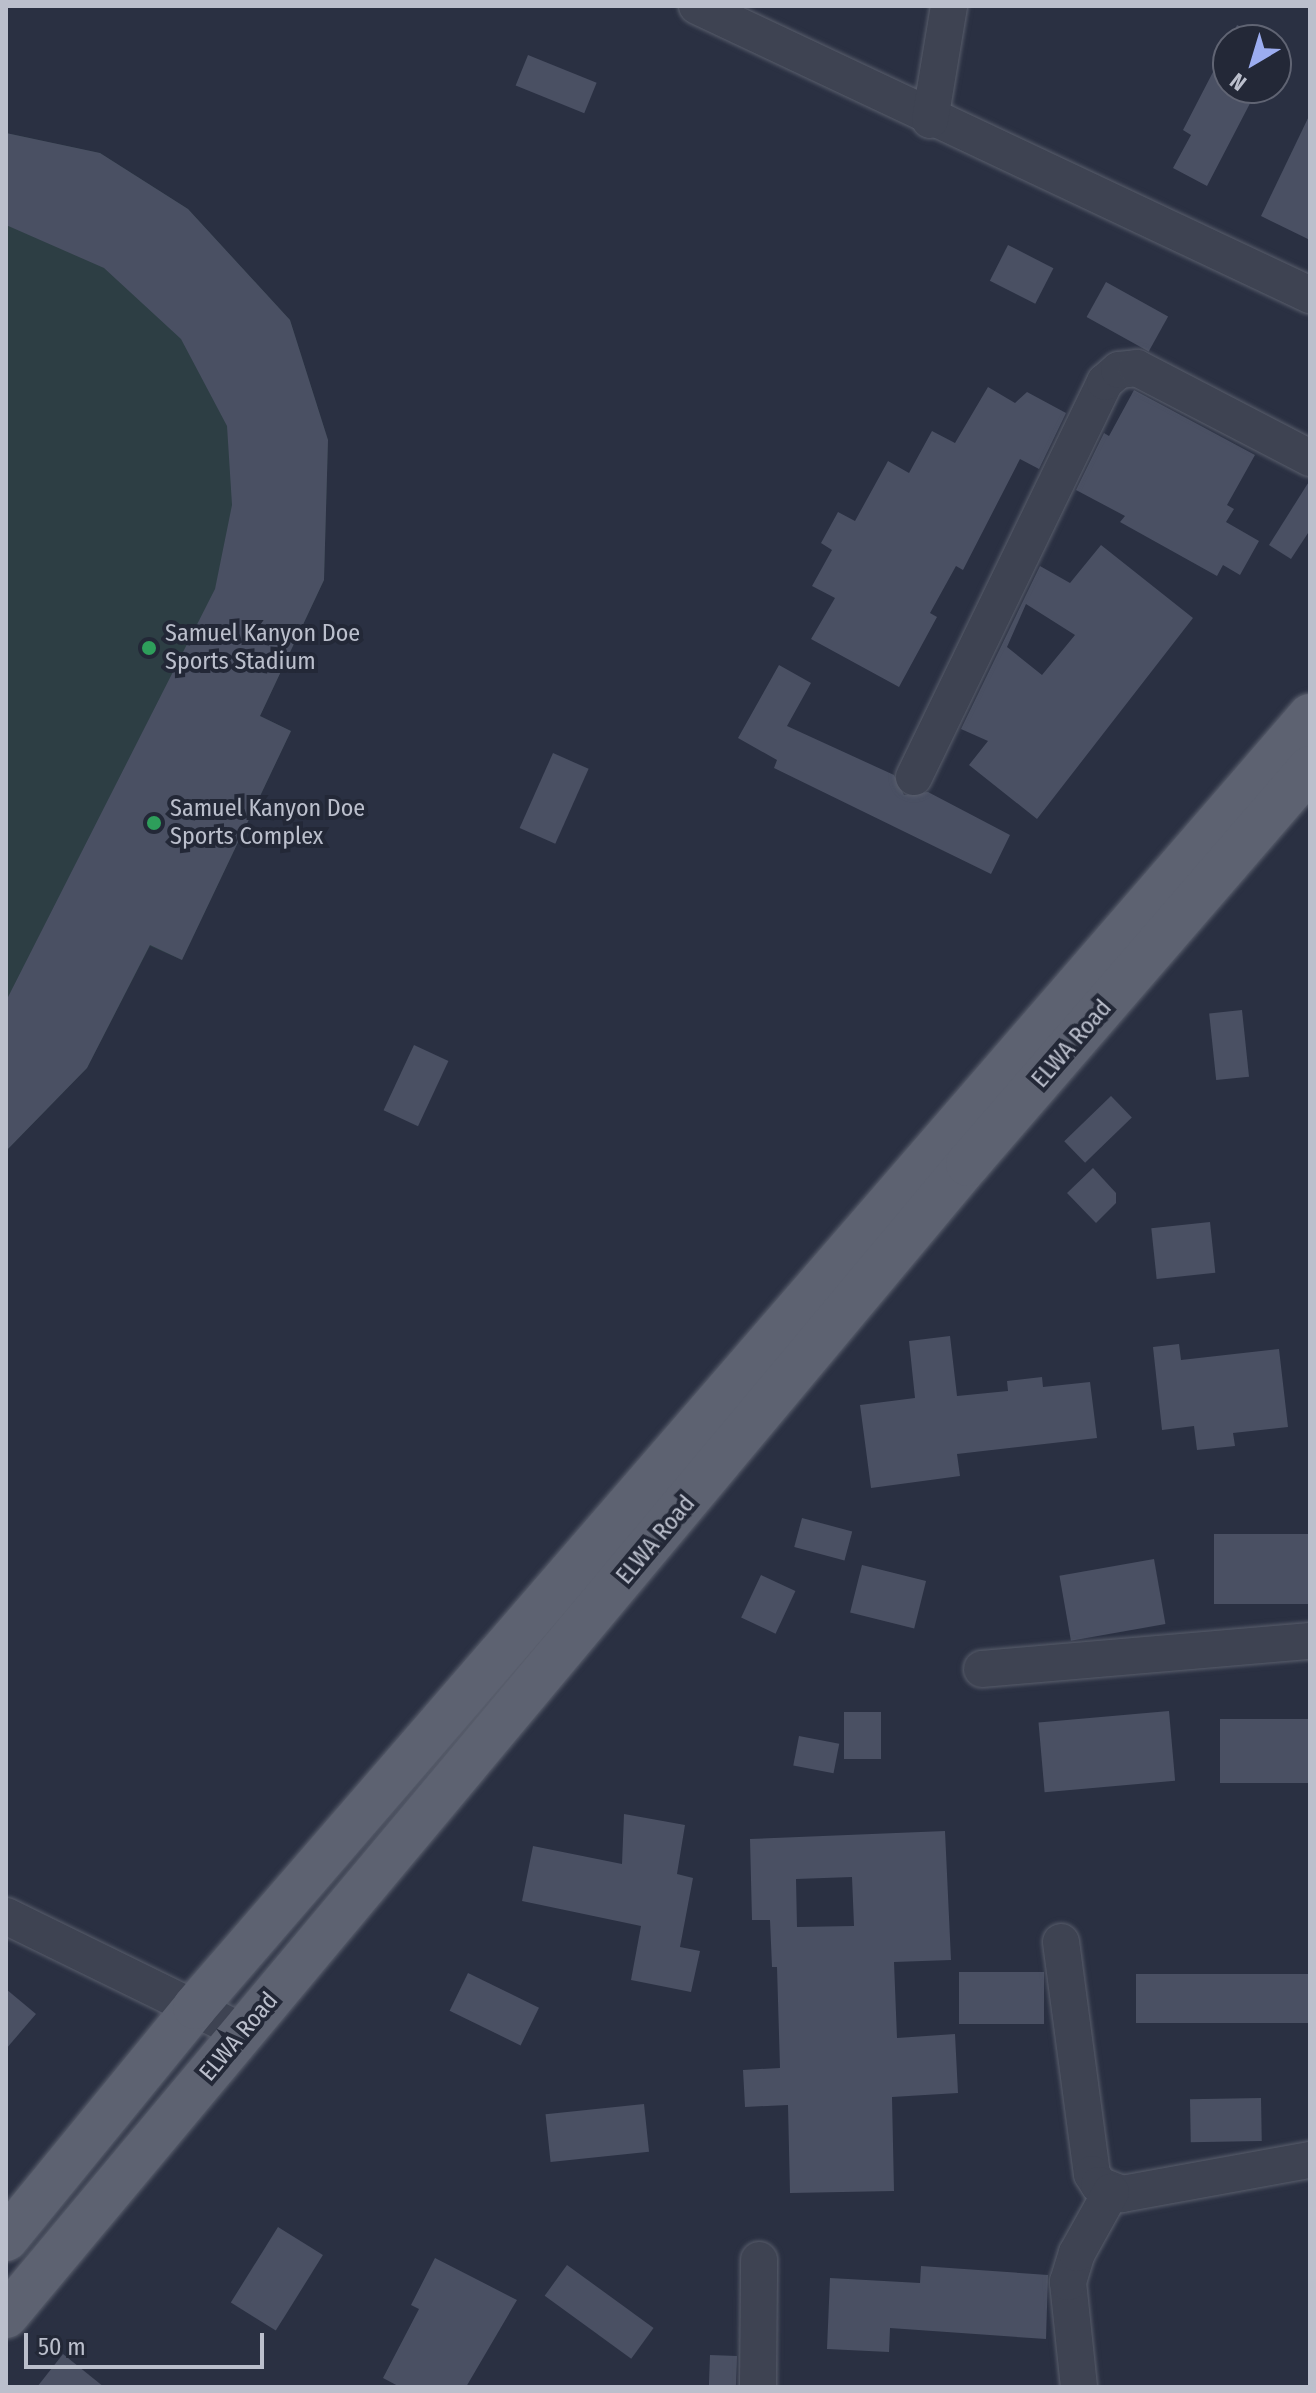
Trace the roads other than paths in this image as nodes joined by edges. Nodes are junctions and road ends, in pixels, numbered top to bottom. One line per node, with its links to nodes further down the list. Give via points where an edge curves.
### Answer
1 (697, 6): 3 (street)
2 (949, 6): 3 (street)
3 (930, 120): 4 (street)
4 (1310, 295)
5 (1310, 458): 8 (street, via 1137,368 1119,370 1105,382)
6 (1310, 716): 13 (main road, ELWA Road)
7 (1310, 768): 14 (main road, ELWA Road, via 968,1164)
8 (914, 777)
9 (1310, 1641): 10 (street)
10 (982, 1669)
11 (6, 1916): 13 (street)
12 (1061, 1942): 16 (street, via 1092,2174)
13 (195, 2007): 14 (street); 17 (main road, ELWA Road)
14 (243, 2032): 19 (main road, ELWA Road)
15 (1310, 2160): 16 (street)
16 (1111, 2192): 21 (street, via 1077,2253 1068,2282)
17 (6, 2239)
18 (759, 2260): 20 (street)
19 (6, 2316)
20 (758, 2387)
21 (1079, 2387)

